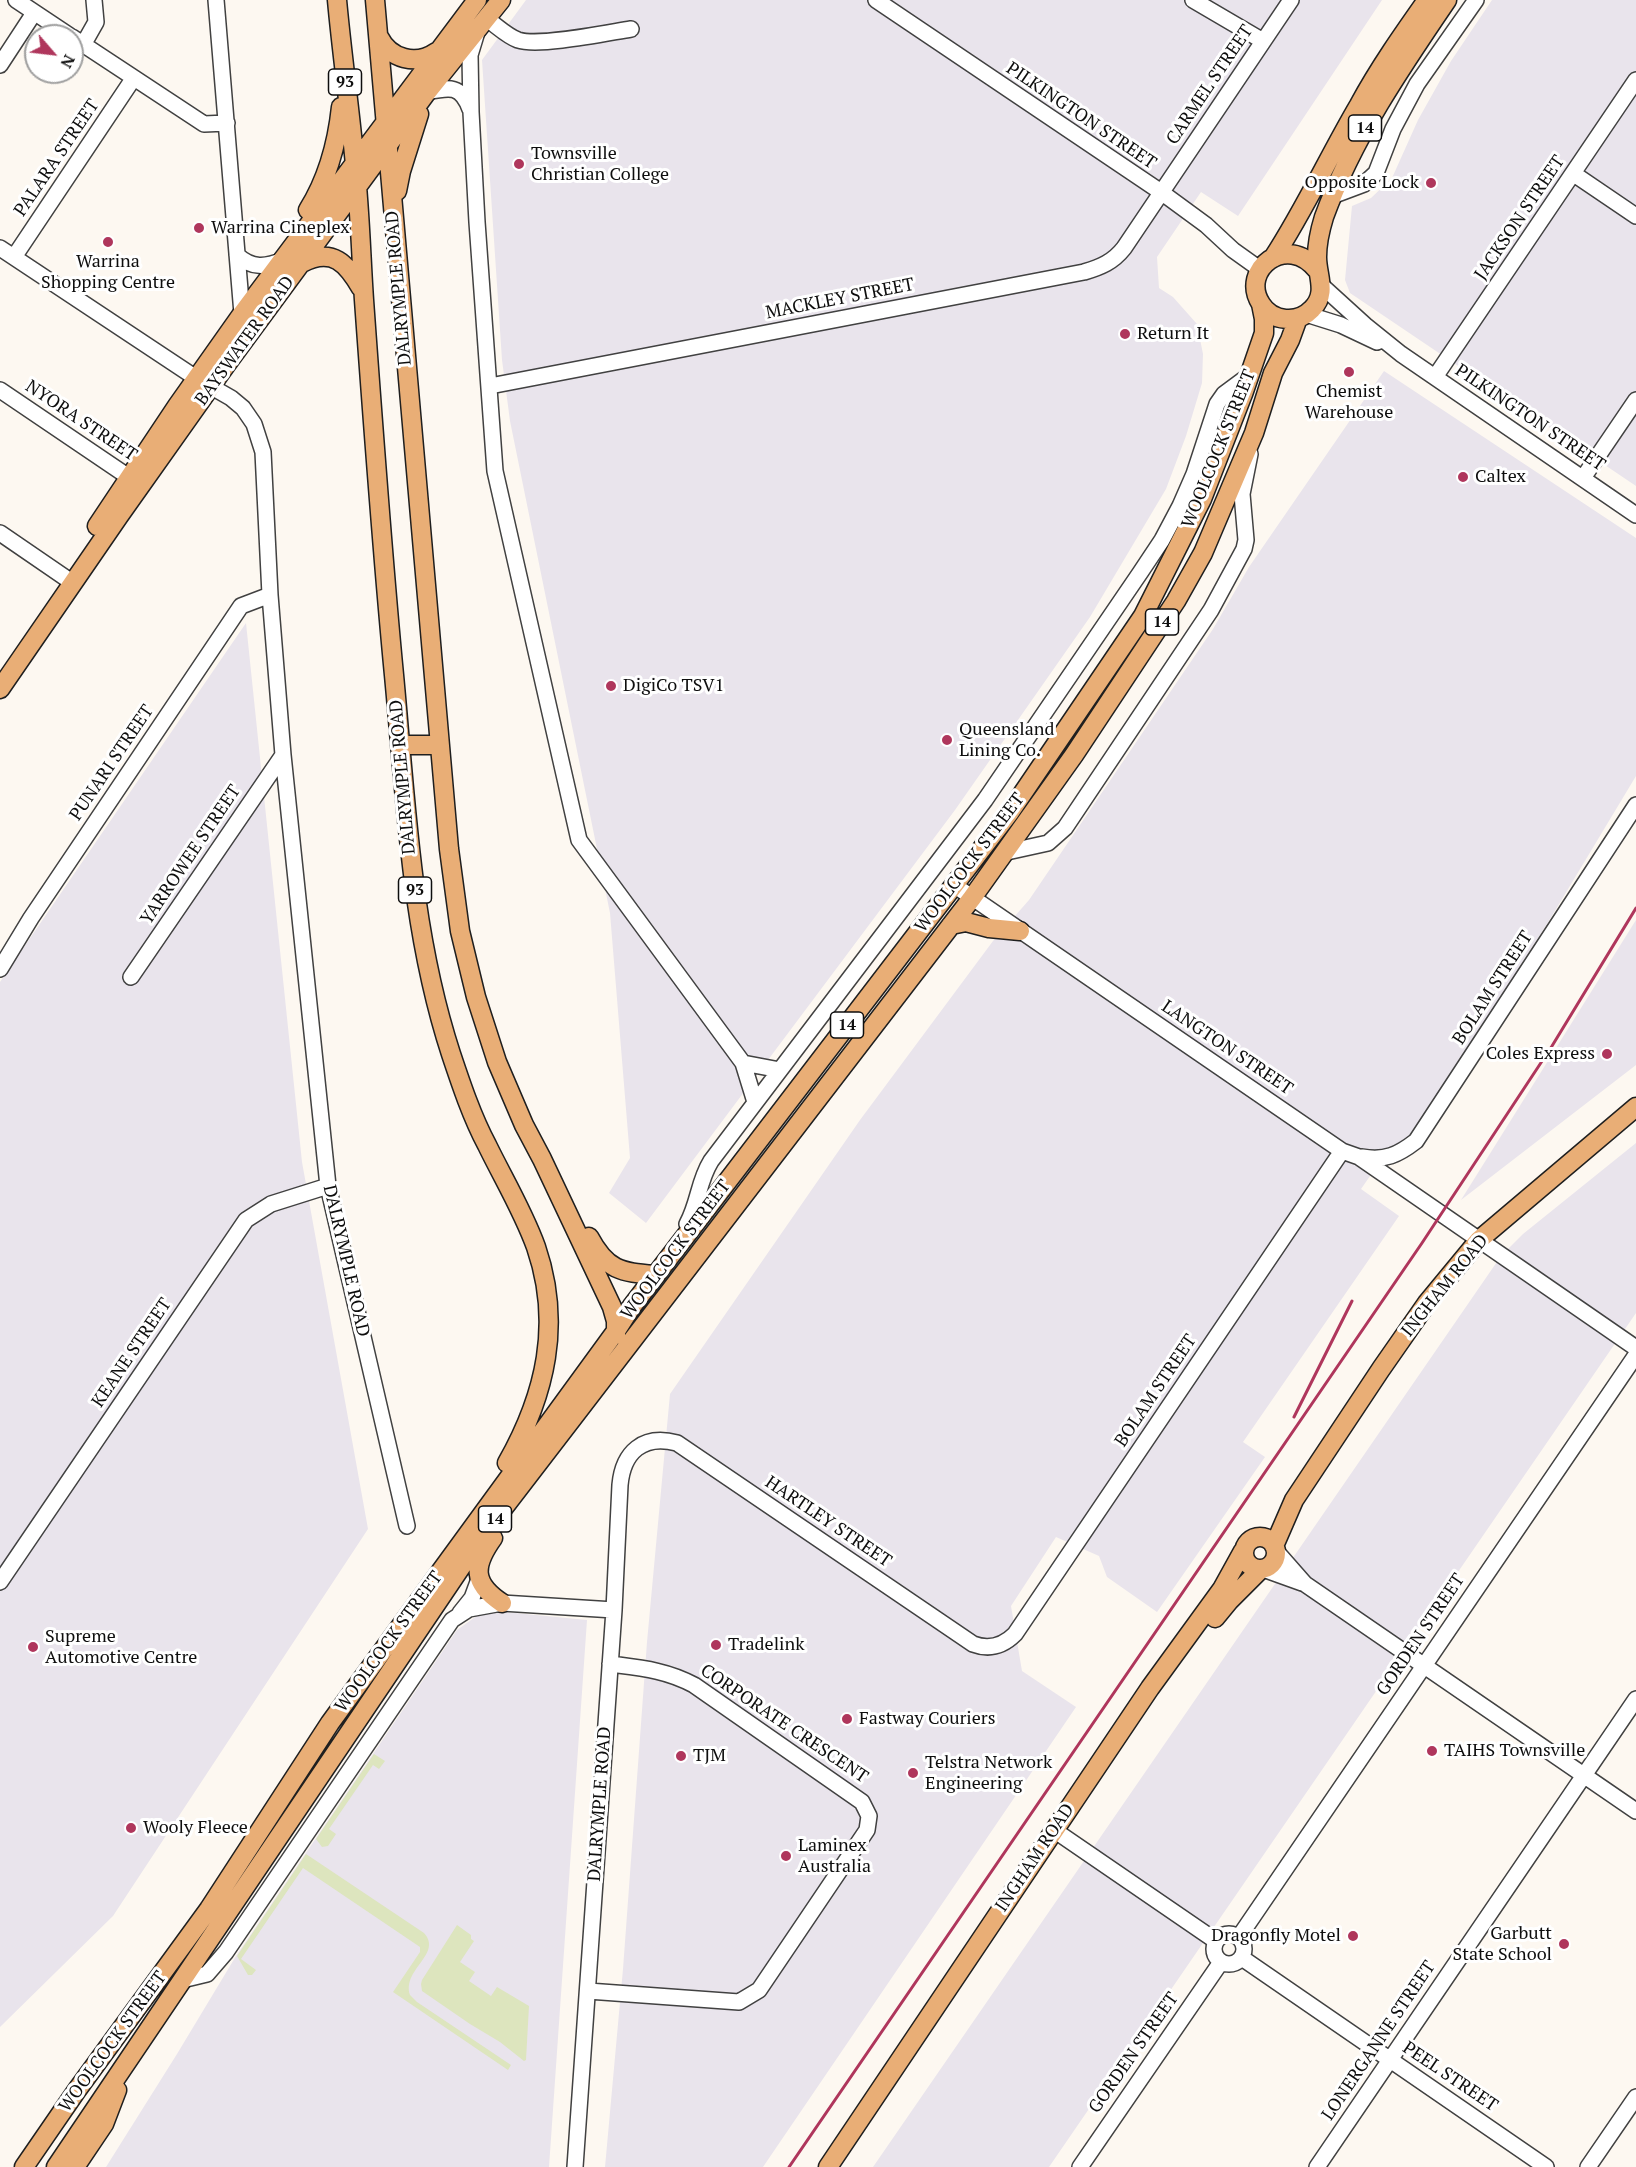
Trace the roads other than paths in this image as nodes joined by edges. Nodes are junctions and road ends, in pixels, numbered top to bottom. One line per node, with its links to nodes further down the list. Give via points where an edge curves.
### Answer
1 (16, 0): 14 (street)
2 (94, 0): 18 (street, via 96,22)
3 (216, 0): 30 (street)
4 (337, 0): 24 (main road, DALRYMPLE ROAD / 93)
5 (375, 0): 19 (main road, DALRYMPLE ROAD / 93)
6 (477, 0): 22 (main road, BAYSWATER ROAD)
7 (501, 0): 16 (main road, BAYSWATER ROAD)
8 (876, 0): 36 (street, PILKINGTON STREET)
9 (1193, 0): 20 (street)
10 (1291, 0): 20 (street, CARMEL STREET)
11 (1427, 0): 46 (main road, 14, via 1377,73 1302,211)
12 (1447, 0): 37 (main road, 14, via 1377,104)
13 (1476, 0): 37 (street, via 1412,92 1376,173 1364,184)
14 (34, 13): 15 (street); 23 (street)
15 (51, 24)
16 (482, 25): 17 (street, via 525,42); 27 (main road, BAYSWATER ROAD); 28 (street, via 470,55)
17 (631, 29)
18 (84, 32)
19 (379, 37): 22 (main road, via 402,58 420,59); 29 (main road, DALRYMPLE ROAD / 93)
20 (1263, 41): 36 (street, CARMEL STREET)
21 (84, 45): 25 (street)
22 (436, 52): 29 (main road, BAYSWATER ROAD)
23 (0, 65)
24 (344, 75): 33 (main road, DALRYMPLE ROAD / 93); 40 (main road, via 333,156 321,190 303,218)
25 (133, 79): 30 (street, via 204,124); 43 (street, PALARA STREET)
26 (1636, 80): 34 (street, JACKSON STREET)
27 (428, 92): 28 (street, via 457,90 466,97); 31 (main road, BAYSWATER ROAD); 38 (main road, via 412,131)
28 (471, 112): 56 (street)
29 (385, 122): 31 (main road, DALRYMPLE ROAD / 93); 33 (main road, BAYSWATER ROAD)
30 (227, 123): 42 (street)
31 (387, 147): 32 (main road, BAYSWATER ROAD); 38 (main road, DALRYMPLE ROAD / 93)
32 (376, 163): 33 (main road, via 364,159); 35 (main road, BAYSWATER ROAD); 38 (main road)
33 (355, 164): 35 (main road, DALRYMPLE ROAD / 93); 40 (main road, BAYSWATER ROAD)
34 (1574, 174): 39 (street); 54 (street, JACKSON STREET)
35 (357, 190): 45 (main road, BAYSWATER ROAD); 48 (main road, DALRYMPLE ROAD / 93)
36 (1161, 192): 46 (street, PILKINGTON STREET, via 1233,250); 56 (street, MACKLEY STREET, via 1115,259 1092,270)
37 (1332, 196): 47 (main road, 14, via 1320,231)
38 (393, 211): 69 (main road, DALRYMPLE ROAD / 93)
39 (1636, 216)
40 (305, 231): 44 (main road, BAYSWATER ROAD)
41 (0, 248): 43 (street, DALRYMPLE ROAD)
42 (237, 255): 44 (street, via 257,266); 50 (street)
43 (14, 257): 55 (street, DALRYMPLE ROAD)
44 (283, 260): 50 (main road, BAYSWATER ROAD)
45 (302, 263): 48 (main road, via 319,257 337,260 351,270); 55 (main road, BAYSWATER ROAD)
46 (1267, 264): 47 (main road, via 1293,254 1303,256); 49 (main road, 14, via 1256,287)
47 (1319, 277): 51 (main road, 14, via 1318,301); 52 (street, PILKINGTON STREET, via 1365,325)
48 (364, 292): 68 (main road, DALRYMPLE ROAD / 93)
49 (1261, 304): 51 (main road, via 1282,318); 53 (main road, WOOLCOCK STREET / 14, via 1264,333)
50 (242, 314): 55 (main road, BAYSWATER ROAD)
51 (1302, 316): 52 (street, PILKINGTON STREET, via 1341,325); 59 (main road, WOOLCOCK STREET / 14, via 1273,373)
52 (1401, 354): 54 (street, PILKINGTON STREET)
53 (1251, 374): 73 (main road, WOOLCOCK STREET / 14, via 1202,499 1143,616 1010,812); 80 (street, via 1217,404 1180,506 1127,592 985,800)
54 (1435, 377): 60 (street, PILKINGTON STREET)
55 (204, 382): 61 (main road, BAYSWATER ROAD); 65 (street, DALRYMPLE ROAD, via 243,408 261,443)
56 (490, 386): 79 (street, via 495,471 579,840)
57 (0, 390): 61 (street, NYORA STREET)
58 (1636, 400): 60 (street)
59 (1254, 433): 72 (main road, WOOLCOCK STREET / 14, via 1203,553 1176,601); 72 (street, via 1242,494 1244,549 1211,610 1065,828 1048,843)
60 (1583, 478): 62 (street, PILKINGTON STREET)
61 (135, 481): 64 (main road, BAYSWATER ROAD)
62 (1636, 515)
63 (0, 533): 64 (street)
64 (68, 580): 66 (main road, BAYSWATER ROAD); 67 (main road, BAYSWATER ROAD)
65 (270, 595): 70 (street, DALRYMPLE ROAD); 77 (street, PUNARI STREET, via 241,606)
66 (0, 671)
67 (0, 689)
68 (400, 745): 69 (main road); 99 (main road, DALRYMPLE ROAD / 93, via 413,877 427,967 451,1054 484,1139 536,1246 548,1301 547,1357 533,1411 522,1437)
69 (440, 746): 85 (main road, DALRYMPLE ROAD / 93, via 460,931 476,997 497,1062)
70 (284, 755): 78 (street, YARROWEE STREET); 86 (street, DALRYMPLE ROAD)
71 (1636, 805): 84 (street, BOLAM STREET, via 1416,1141 1400,1154 1376,1159)
72 (1007, 852): 74 (main road, WOOLCOCK STREET / 14)
73 (954, 885): 74 (street, LANGTON STREET); 88 (main road, WOOLCOCK STREET / 14)
74 (972, 898): 75 (main road, WOOLCOCK STREET / 14); 76 (street, LANGTON STREET)
75 (951, 925): 76 (main road, via 966,922); 94 (main road, WOOLCOCK STREET / 14)
76 (1020, 931): 83 (street, LANGTON STREET)
77 (0, 969)
78 (131, 977)
79 (743, 1063): 80 (street); 81 (street)
80 (780, 1070): 81 (street)
81 (755, 1102): 88 (street, via 702,1176 695,1209)
82 (1636, 1107): 87 (main road, INGHAM ROAD)
83 (1342, 1151): 84 (street, LANGTON STREET); 108 (street, BOLAM STREET, via 1015,1634)
84 (1359, 1157): 87 (street, LANGTON STREET)
85 (542, 1158): 89 (main road, via 600,1255 626,1272); 90 (main road, DALRYMPLE ROAD / 93, via 612,1307)
86 (328, 1186): 97 (street, DALRYMPLE ROAD); 103 (street, KEANE STREET, via 271,1204 246,1220)
87 (1479, 1240): 91 (street, LANGTON STREET); 98 (main road, INGHAM ROAD, via 1427,1303 1381,1369 1294,1500)
88 (671, 1256): 89 (main road, WOOLCOCK STREET / 14)
89 (656, 1275): 90 (main road, WOOLCOCK STREET / 14)
90 (616, 1330): 93 (main road, WOOLCOCK STREET / 14); 94 (main road, DALRYMPLE ROAD / 93)
91 (1636, 1348)
92 (1636, 1355): 110 (street, GORDEN STREET)
93 (594, 1361): 94 (main road, via 603,1356); 99 (main road, WOOLCOCK STREET / 14)
94 (611, 1369): 96 (main road, WOOLCOCK STREET / 14)
95 (638, 1447): 106 (street, DALRYMPLE ROAD, via 621,1471); 108 (street, HARTLEY STREET, via 652,1440 677,1443 973,1644)
96 (537, 1465): 102 (main road, via 484,1552); 119 (main road, WOOLCOCK STREET / 14, via 482,1536)
97 (407, 1526)
98 (1270, 1544): 100 (main road, via 1249,1540); 101 (main road, via 1273,1563); 104 (street)
99 (457, 1547): 124 (main road, WOOLCOCK STREET / 14, via 330,1723 209,1909)
100 (1244, 1551): 101 (main road, via 1250,1566); 114 (main road, INGHAM ROAD, via 1222,1589 1150,1688)
101 (1262, 1569): 104 (street); 114 (main road, INGHAM ROAD, via 1221,1610)
102 (479, 1579): 105 (main road, via 484,1589); 107 (street, via 472,1598)
103 (0, 1582)
104 (1305, 1584): 110 (street)
105 (502, 1603): 106 (street); 107 (street, via 478,1606)
106 (614, 1610): 109 (street, DALRYMPLE ROAD)
107 (459, 1615): 119 (street, via 447,1625 226,1952 207,1974)
108 (996, 1646)
109 (610, 1664): 120 (street, DALRYMPLE ROAD); 120 (street, CORPORATE CRESCENT, via 658,1670 694,1685 862,1802 869,1816 867,1830 759,1990 739,2002)
110 (1424, 1666): 112 (street); 115 (street, GORDEN STREET)
111 (1636, 1699): 112 (street, LONERGANNE STREET)
112 (1584, 1775): 113 (street); 122 (street, LONERGANNE STREET)
113 (1636, 1811)
114 (1058, 1833): 116 (street); 128 (main road, INGHAM ROAD)
115 (1239, 1937): 116 (street, via 1223,1935); 117 (street, via 1243,1943)
116 (1216, 1941): 118 (street, via 1215,1956)
117 (1242, 1958): 118 (street, via 1228,1965); 122 (street, PEEL STREET)
118 (1221, 1962): 129 (street, GORDEN STREET)
119 (182, 1980): 121 (main road, WOOLCOCK STREET / 14)
120 (588, 1991): 127 (street, DALRYMPLE ROAD)
121 (129, 2060): 125 (main road, WOOLCOCK STREET / 14); 126 (main road, via 104,2124)
122 (1390, 2060): 130 (street, LONERGANNE STREET); 131 (street, PEEL STREET)
123 (1636, 2097): 132 (street)
124 (23, 2166)
125 (56, 2167)
126 (75, 2167)
127 (575, 2167)
128 (831, 2167)
129 (1080, 2167)
130 (1317, 2167)
131 (1546, 2167)
132 (1588, 2167)

